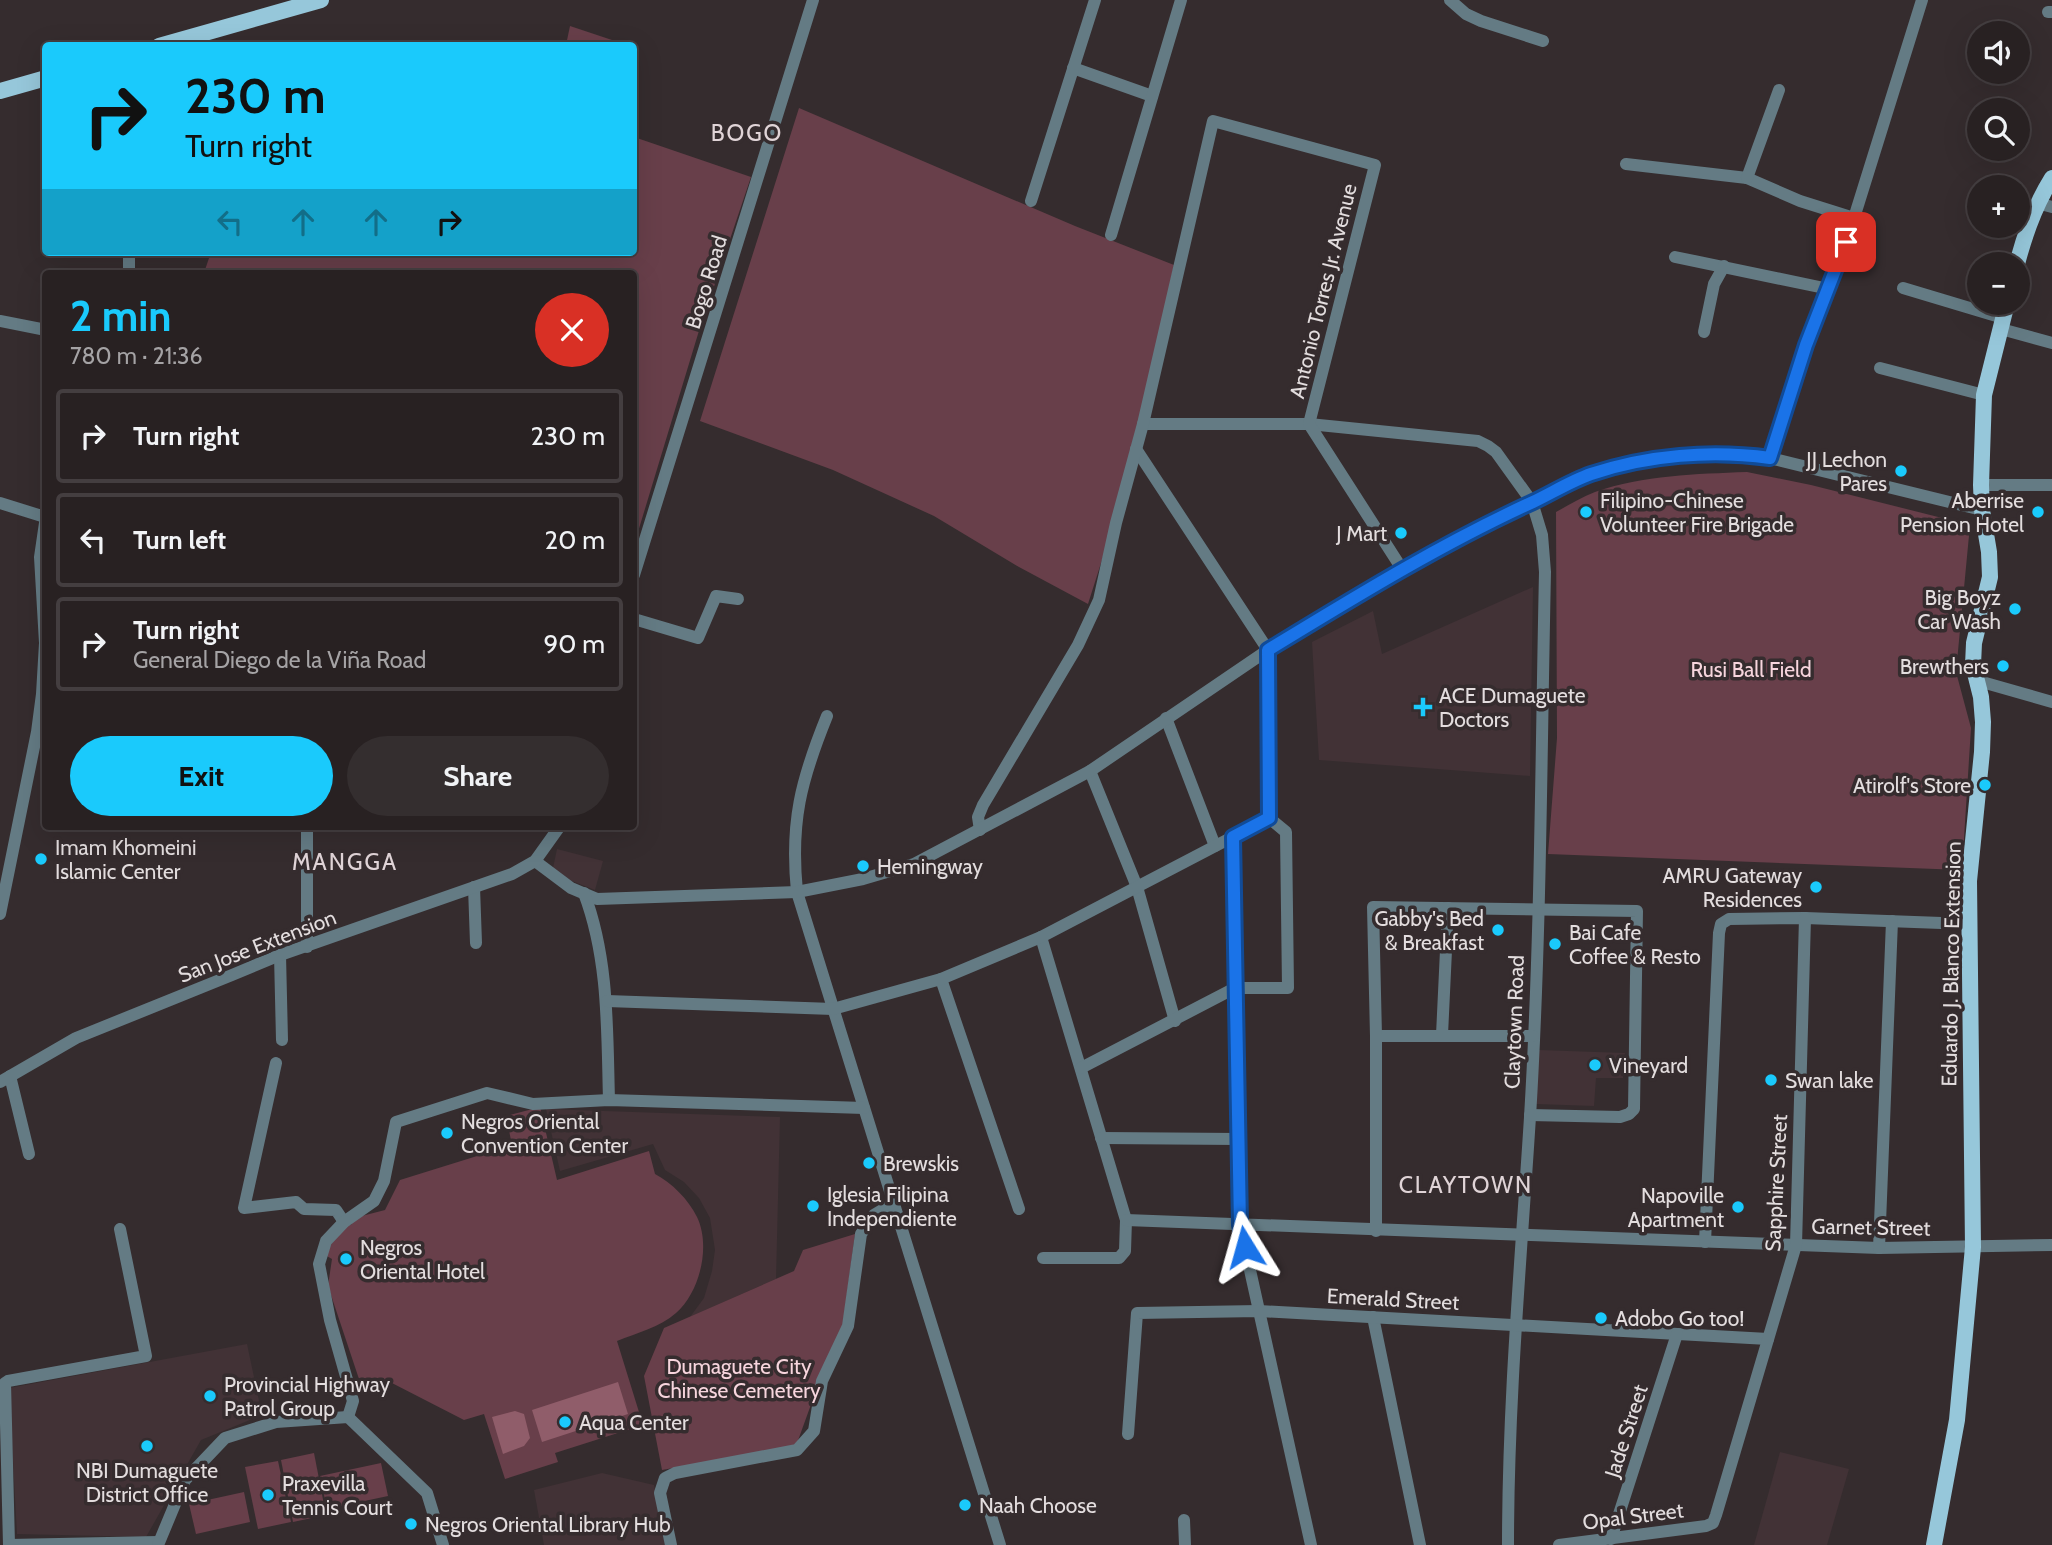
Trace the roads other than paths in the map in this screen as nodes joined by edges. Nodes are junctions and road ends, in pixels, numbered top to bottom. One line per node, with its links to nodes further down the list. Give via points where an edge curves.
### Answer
1 (321, 0): 8 (main road)
2 (813, 0): 44 (street, Bogo Road)
3 (1095, 0): 9 (street)
4 (1181, 0): 13 (street)
5 (1450, 0): 7 (street, via 1481,21)
6 (1922, 0): 19 (street)
7 (1543, 41)
8 (173, 42)
9 (1073, 68): 13 (street); 17 (street)
10 (42, 79): 12 (main road)
11 (1779, 90): 15 (street)
12 (0, 91)
13 (1152, 96): 20 (street)
14 (1626, 164): 15 (street)
15 (1747, 178): 19 (street)
16 (2052, 178): 18 (main road)
17 (1031, 201)
18 (2044, 205): 21 (main road, via 2025,233)
19 (1854, 218): 25 (street)
20 (1111, 235)
21 (2020, 252)
22 (1675, 257): 23 (street)
23 (1724, 266): 25 (street); 29 (street, via 1714,284)
24 (1903, 288): 26 (street)
25 (1829, 289): 36 (street)
26 (2004, 317): 30 (street); 32 (main road, Eduardo J. Blanco Extension)
27 (0, 321): 28 (street)
28 (42, 329)
29 (1704, 332)
30 (2052, 343)
31 (1880, 368): 32 (street)
32 (1984, 395): 37 (main road, Eduardo J. Blanco Extension)
33 (1143, 424): 34 (street, Claytown Road); 34 (street, Antonio Torres Jr. Avenue, via 1213,121 1375,164); 35 (street)
34 (1310, 424): 39 (street, Claytown Road, via 1478,441 1496,452); 45 (street, Antonio Torres Jr. Avenue)
35 (1136, 449): 49 (street); 60 (street, via 1099,600 1078,645 983,805 978,817)
36 (1770, 458): 39 (street, via 1735,453 1658,459 1590,475); 41 (street)
37 (1981, 485): 38 (street); 41 (main road, Eduardo J. Blanco Extension)
38 (2052, 485)
39 (1532, 502): 45 (street); 69 (street, Claytown Road, via 1542,535 1545,572)
40 (0, 503): 42 (street)
41 (1982, 510): 50 (main road, Eduardo J. Blanco Extension, via 1990,577 1974,643)
42 (42, 516)
43 (42, 540): 46 (street)
44 (637, 565)
45 (1402, 569): 49 (street)
46 (42, 591)
47 (738, 599): 48 (street, via 716,596 698,638)
48 (637, 620)
49 (1268, 650): 54 (street); 57 (street)
50 (1975, 680): 52 (street); 73 (main road, Eduardo J. Blanco Extension, via 1981,697 1982,742)
51 (42, 694): 55 (street)
52 (2052, 702)
53 (827, 716): 66 (street, via 797,811)
54 (1166, 718): 56 (street); 62 (street)
55 (41, 732): 70 (street)
56 (1090, 771): 60 (street); 65 (street)
57 (1269, 818): 61 (street); 79 (street, via 1286,832 1288,988)
58 (307, 830): 76 (street)
59 (557, 830): 63 (street)
60 (980, 831): 66 (street, via 914,864)
61 (1233, 837): 62 (street); 79 (street)
62 (1215, 846): 65 (street)
63 (535, 862): 64 (street, San Jose Extension); 67 (street)
64 (474, 887): 75 (street); 76 (street, San Jose Extension)
65 (1137, 887): 74 (street); 82 (street)
66 (797, 892): 67 (street, via 597,899); 81 (street)
67 (584, 894): 80 (street, via 594,919)
68 (1448, 908): 69 (street); 83 (street); 84 (street, via 1373,907)
69 (1538, 909): 85 (street, Claytown Road); 92 (street, via 1637,911 1635,1103 1632,1112 1620,1117)
70 (0, 914)
71 (1804, 918): 72 (street); 104 (street, via 1729,919 1721,925); 105 (street, Sapphire Street)
72 (1892, 921): 73 (street); 108 (street)
73 (1969, 924): 107 (main road, Eduardo J. Blanco Extension)
74 (1041, 937): 78 (street); 88 (street)
75 (476, 943)
76 (307, 947): 77 (street, San Jose Extension)
77 (280, 955): 86 (street); 89 (street, San Jose Extension, via 76,1038)
78 (941, 979): 81 (street); 97 (street)
79 (1235, 988): 82 (street); 94 (street)
80 (607, 1001): 81 (street); 90 (street)
81 (833, 1009): 91 (street)
82 (1175, 1021): 88 (street)
83 (1443, 1035): 84 (street); 85 (street)
84 (1376, 1036): 102 (street)
85 (1533, 1036): 92 (street, Claytown Road)
86 (282, 1041)
87 (276, 1063): 99 (street, via 244,1208 296,1202 304,1209 336,1210)
88 (1081, 1068): 93 (street)
89 (3, 1080): 95 (street)
90 (609, 1100): 91 (street); 99 (street, via 533,1104 487,1093 396,1122 384,1181 374,1201)
91 (864, 1108): 96 (street)
92 (1530, 1115): 103 (street, Claytown Road)
93 (1101, 1138): 94 (street); 98 (street)
94 (1239, 1139): 100 (street)
95 (29, 1154)
96 (894, 1203): 124 (street, via 874,1214 861,1234 848,1326 821,1381 814,1431 797,1450 666,1478 660,1493); 125 (street)
97 (1019, 1209)
98 (1126, 1220): 100 (street, Garnet Street); 109 (street, via 1125,1251 1119,1258)
99 (344, 1222): 115 (street, via 326,1241 319,1265 353,1401)
100 (1240, 1225): 102 (street, Garnet Street); 110 (street)
101 (120, 1230): 117 (street, via 146,1356 5,1383)
102 (1376, 1231): 103 (street, Garnet Street)
103 (1521, 1236): 104 (street, Garnet Street); 112 (street, Claytown Road)
104 (1705, 1242): 105 (street, Garnet Street)
105 (1796, 1245): 108 (street, Garnet Street); 114 (street, Sapphire Street)
106 (2052, 1245): 107 (street, Garnet Street)
107 (1973, 1247): 108 (street, Garnet Street); 131 (main road, Eduardo J. Blanco Extension, via 1956,1420)
108 (1879, 1248)
109 (1043, 1258)
110 (1259, 1311): 111 (street, Emerald Street); 116 (street, Emerald Street, via 1137,1313); 127 (street)
111 (1373, 1317): 112 (street, Emerald Street); 128 (street)
112 (1516, 1324): 113 (street, Emerald Street); 129 (street, Claytown Road)
113 (1677, 1334): 114 (street, Emerald Street); 120 (street, Jade Street)
114 (1768, 1339): 119 (street, Sapphire Street)
115 (348, 1417): 121 (street, via 276,1422 225,1438 185,1480); 123 (street, via 427,1493)
116 (1128, 1434)
117 (4, 1499): 122 (street)
118 (1184, 1520): 126 (street)
119 (1713, 1523): 120 (street, Opal Street)
120 (1611, 1539): 130 (street, Opal Street)
121 (158, 1544): 122 (street)
122 (9, 1545)
123 (443, 1545)
124 (671, 1545)
125 (1000, 1545)
126 (1185, 1545)
127 (1311, 1545)
128 (1419, 1545)
129 (1508, 1545)
130 (1559, 1545)
131 (1934, 1545)

